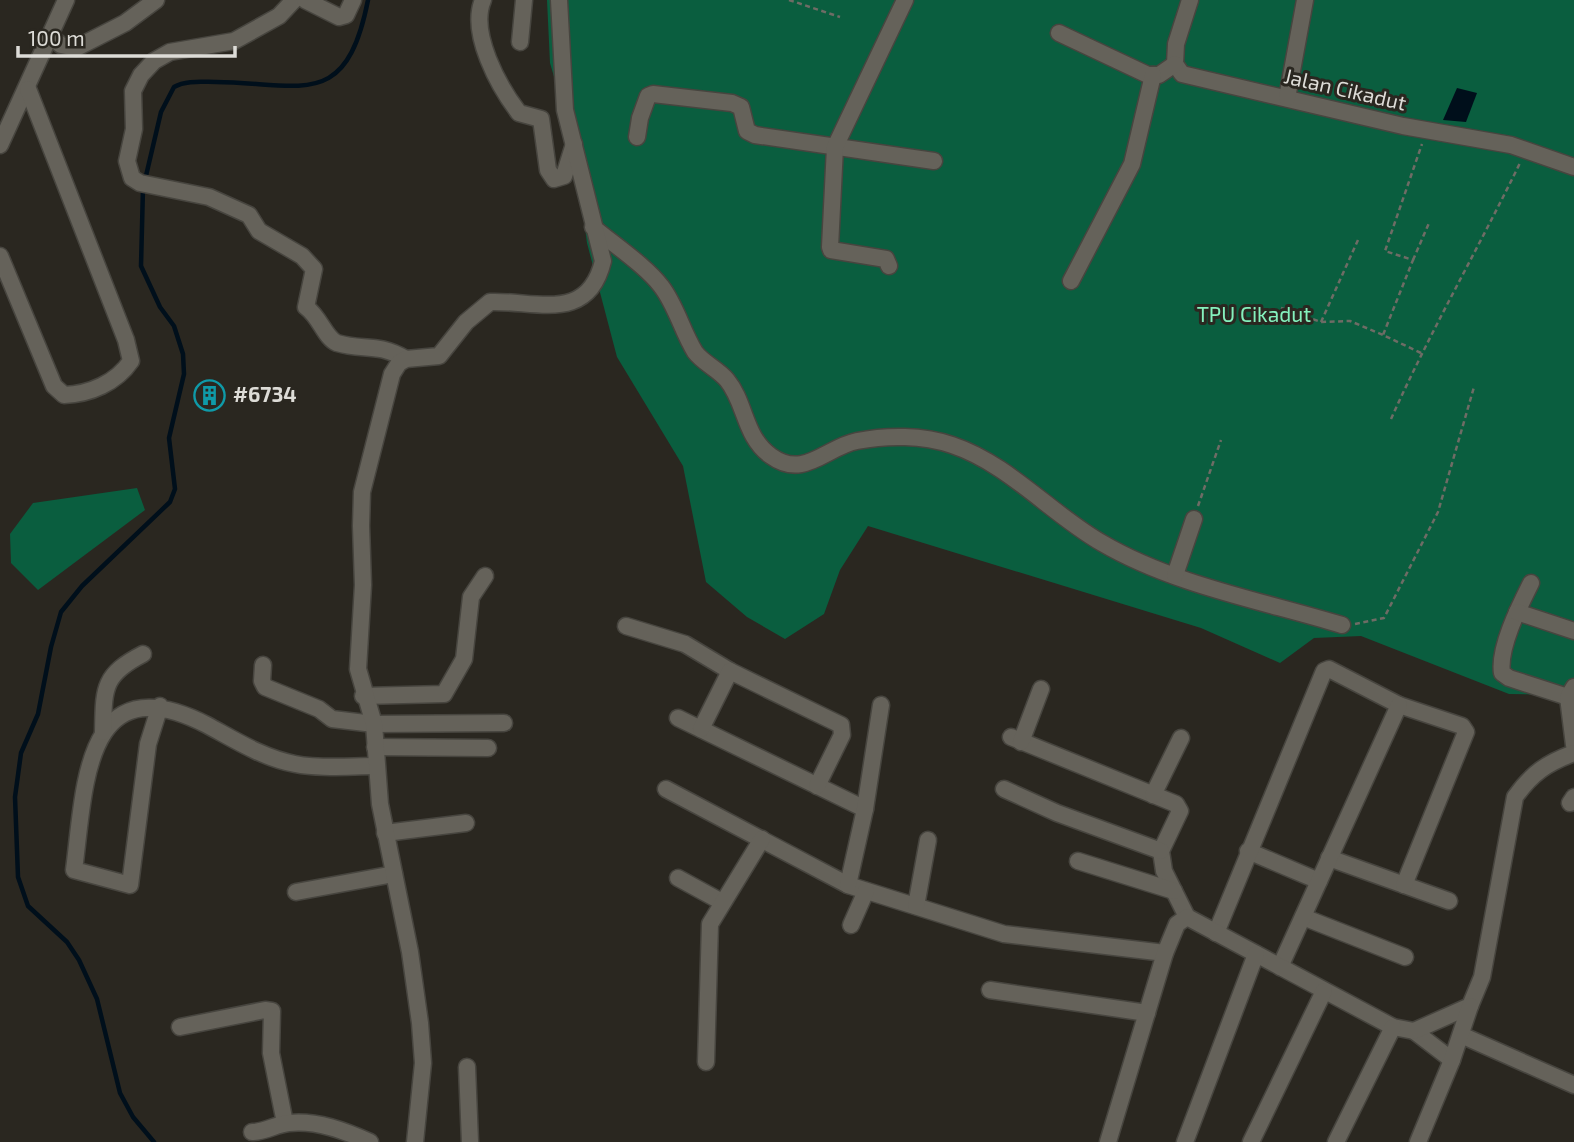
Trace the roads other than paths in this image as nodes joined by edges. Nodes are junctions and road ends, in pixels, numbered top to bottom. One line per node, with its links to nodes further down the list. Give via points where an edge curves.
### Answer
1 (66, 0): 13 (street)
2 (156, 0): 13 (street, via 86,45 68,47)
3 (294, 0): 29 (street, via 257,30 234,41 170,52 141,75 133,91 128,171 140,183 209,197 250,215 259,231 302,256 314,269 306,307 317,314 328,338 386,349)
4 (305, 0): 5 (street, via 339,18 346,15)
5 (353, 0)
6 (483, 0): 20 (street, via 485,47 493,74 519,113 541,119 548,170 554,179 564,176)
7 (524, 0): 14 (street)
8 (559, 0): 20 (street, via 565,110)
9 (905, 0): 22 (street)
10 (1190, 0): 15 (street, via 1176,44)
11 (1305, 0): 18 (street)
12 (1059, 33): 16 (street)
13 (51, 37): 17 (street)
14 (520, 42)
15 (1175, 64): 16 (street); 18 (street, Jalan Cikadut, via 1182,74 1194,79)
16 (1153, 75): 28 (street, via 1132,164)
17 (28, 89): 21 (street); 26 (street, via 126,340 131,360 124,370 83,394 64,395 54,386)
18 (1287, 98): 24 (street, Jalan Cikadut, via 1526,150)
19 (637, 137): 22 (street, via 648,96 653,94 732,103 741,107 747,131 755,135)
20 (575, 142): 25 (street)
21 (0, 145)
22 (835, 147): 23 (street); 27 (street, via 831,250 876,256)
23 (934, 161)
24 (1574, 167)
25 (593, 227): 29 (street, via 603,261 600,275 585,293 556,306 490,302 466,322 439,356); 31 (street, via 661,285 696,354 727,380 748,430 782,463 812,464 838,445 860,440 917,438 952,444 995,467 1102,543)
26 (0, 256)
27 (890, 266)
28 (1071, 281)
29 (406, 359): 44 (street, via 391,374 362,492 358,669)
30 (1194, 519): 31 (street)
31 (1175, 575): 35 (street)
32 (485, 576): 44 (street, via 471,597 464,659 444,694)
33 (1531, 583): 34 (street)
34 (1517, 612): 37 (street); 42 (street, via 1502,673)
35 (1342, 625)
36 (626, 626): 40 (street, via 685,644)
37 (1574, 631)
38 (143, 654): 43 (street, via 120,666 106,682)
39 (262, 666): 51 (street, via 265,687 332,719)
40 (730, 671): 52 (street); 60 (street, via 841,724 842,735)
41 (1041, 689): 63 (street, via 1016,739)
42 (1571, 692): 55 (street)
43 (105, 696): 48 (street); 53 (street)
44 (363, 696): 51 (street)
45 (881, 705): 64 (street)
46 (1399, 705): 70 (street, via 1335,672 1324,671); 71 (street); 77 (street, via 1462,726 1466,732)
47 (160, 706): 48 (street); 53 (street, via 148,744 130,885 74,870 85,783); 59 (street, via 234,742 296,765)
48 (125, 711): 53 (street)
49 (678, 718): 52 (street)
50 (504, 723): 51 (street)
51 (374, 724): 56 (street)
52 (701, 729): 60 (street)
53 (103, 732)
54 (1181, 738): 63 (street)
55 (1574, 745)
56 (375, 747): 57 (street); 59 (street)
57 (488, 748)
58 (1574, 753): 94 (street, via 1530,775 1516,797 1482,977)
59 (376, 766): 66 (street)
60 (817, 786): 64 (street)
61 (666, 789): 67 (street)
62 (1004, 789): 69 (street)
63 (1153, 795): 69 (street, via 1176,804 1180,811)
64 (865, 809): 76 (street)
65 (466, 823): 66 (street)
66 (385, 833): 73 (street)
67 (762, 839): 76 (street); 82 (street)
68 (928, 841): 83 (street)
69 (1161, 851): 79 (street, via 1164,872)
70 (1248, 851): 75 (street); 87 (street)
71 (1329, 858): 75 (street); 77 (street)
72 (1078, 861): 79 (street)
73 (394, 874): 80 (street); 107 (street, via 421,1023 423,1063)
74 (678, 878): 82 (street)
75 (1319, 881): 85 (street)
76 (848, 885): 78 (street)
77 (1404, 885): 81 (street)
78 (866, 891): 83 (street); 86 (street)
79 (1174, 891): 84 (street)
80 (296, 892)
81 (1449, 901)
82 (722, 902): 101 (street, via 710,924)
83 (916, 906): 88 (street, via 1004,934)
84 (1187, 917): 87 (street); 88 (street, via 1177,925)
85 (1303, 917): 90 (street); 91 (street)
86 (851, 925)
87 (1216, 933): 89 (street)
88 (1165, 953): 95 (street)
89 (1256, 954): 91 (street); 110 (street)
90 (1405, 957)
91 (1280, 967): 93 (street)
92 (990, 990): 95 (street)
93 (1324, 991): 97 (street); 111 (street)
94 (1469, 1006): 98 (street); 99 (street)
95 (1147, 1013): 109 (street)
96 (180, 1027): 104 (street, via 272,1011 271,1053)
97 (1393, 1027): 98 (street); 112 (street)
98 (1414, 1031): 100 (street)
99 (1461, 1035): 100 (street); 103 (street)
100 (1452, 1060): 113 (street)
101 (706, 1062)
102 (467, 1067): 108 (street)
103 (1574, 1085)
104 (285, 1123): 105 (street); 106 (street, via 340,1129)
105 (252, 1132)
106 (370, 1142)
107 (415, 1142)
108 (470, 1142)
109 (1108, 1142)
110 (1185, 1142)
111 (1251, 1142)
112 (1336, 1142)
113 (1418, 1142)

